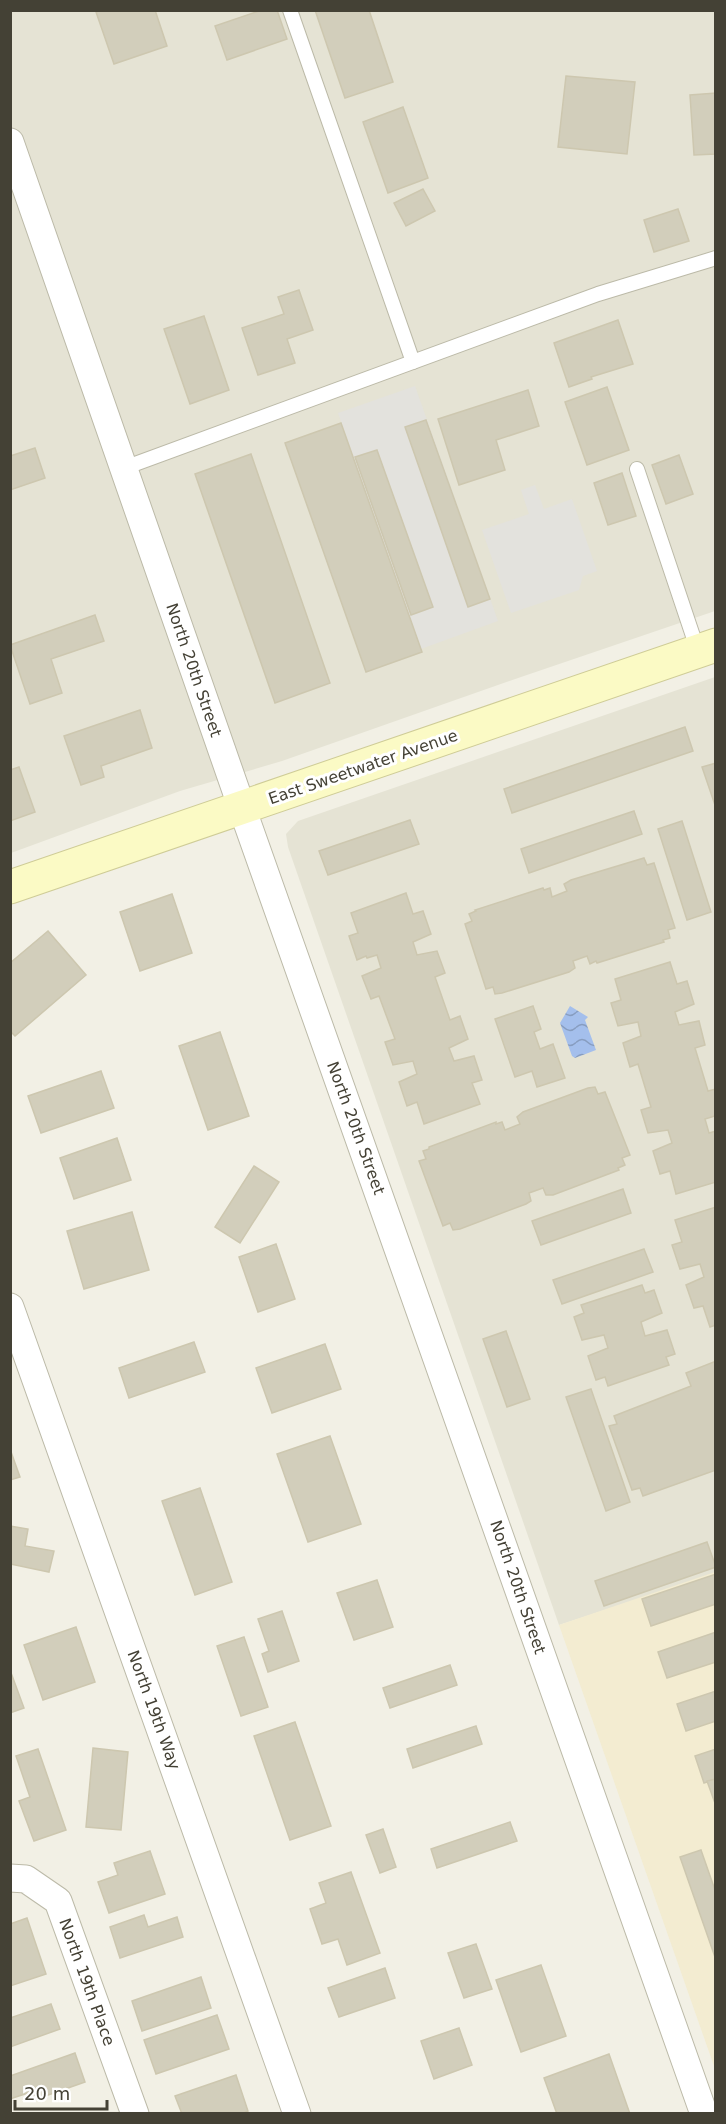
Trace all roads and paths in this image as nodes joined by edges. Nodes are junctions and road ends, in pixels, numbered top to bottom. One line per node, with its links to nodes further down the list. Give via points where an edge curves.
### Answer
1 (290, 10): 4 (lane)
2 (10, 142): 5 (street, North 20th Street)
3 (716, 258): 4 (lane, via 598,294)
4 (413, 362): 5 (lane)
5 (124, 468): 8 (street, North 20th Street)
6 (637, 468): 7 (lane)
7 (707, 648): 8 (street, East Sweetwater Avenue)
8 (242, 808): 9 (street, East Sweetwater Avenue); 14 (street, North 20th Street)
9 (10, 887)
10 (10, 1306): 13 (street, North 19th Way)
11 (10, 1878): 12 (street, North 19th Place, via 26,1880 58,1901)
12 (135, 2114)
13 (297, 2114)
14 (704, 2114)

